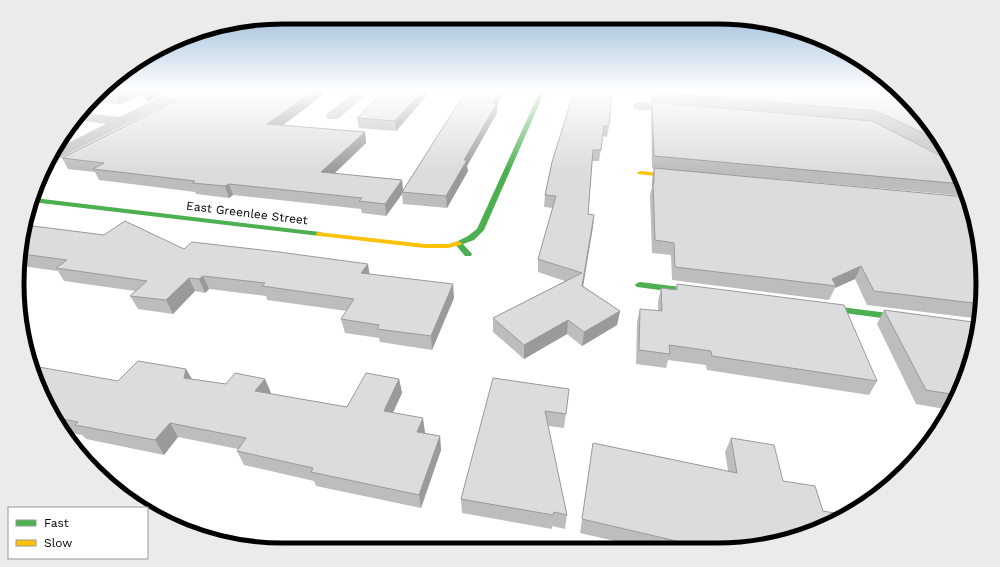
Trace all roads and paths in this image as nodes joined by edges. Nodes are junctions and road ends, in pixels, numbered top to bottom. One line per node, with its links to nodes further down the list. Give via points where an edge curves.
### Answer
1 (84, 117): 4 (street)
2 (128, 117): 4 (street)
3 (530, 117): 11 (street, East Greenlee Street, via 480,230)
4 (121, 121): 6 (street)
5 (905, 144): 7 (street)
6 (60, 152)
7 (948, 166)
8 (640, 173): 9 (street)
9 (695, 178)
10 (38, 201): 11 (street, East Greenlee Street, via 425,246 448,246)
11 (458, 243): 12 (street)
12 (468, 254)
13 (640, 285): 14 (street)
14 (717, 295)
15 (810, 306): 16 (street)
16 (925, 321)

